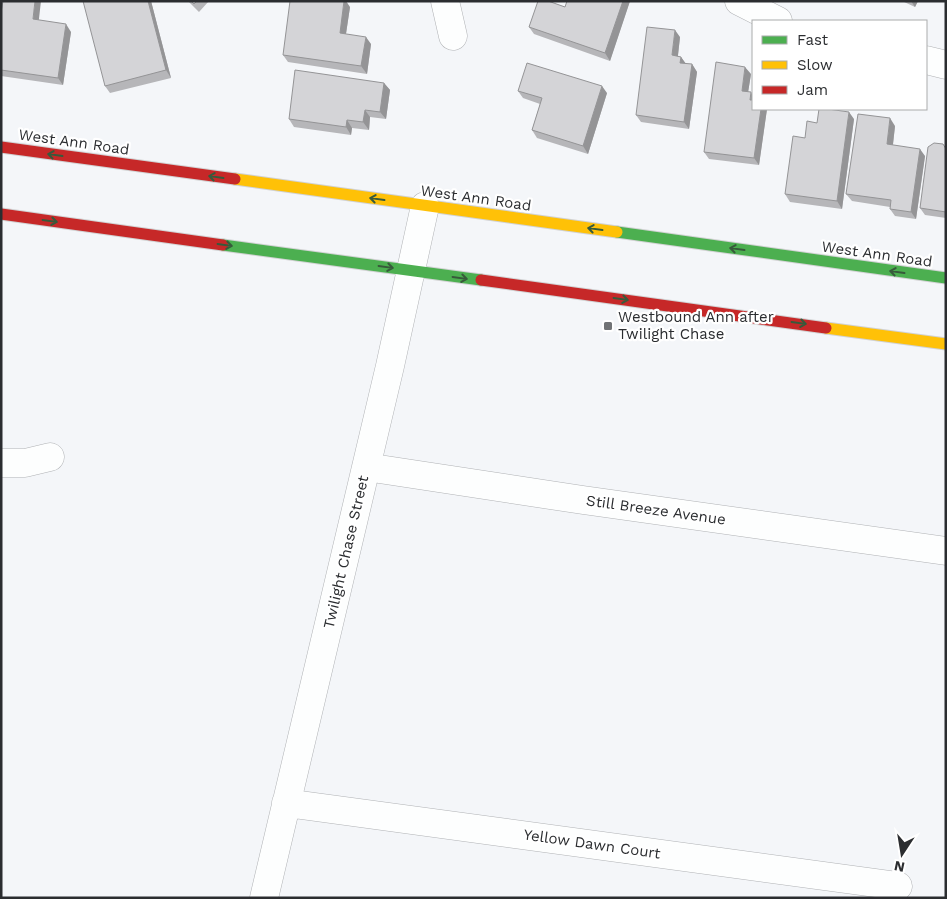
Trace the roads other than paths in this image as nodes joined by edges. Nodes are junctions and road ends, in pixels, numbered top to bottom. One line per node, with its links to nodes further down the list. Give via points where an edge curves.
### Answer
1 (445, 1): 4 (street)
2 (739, 1): 3 (street)
3 (776, 20)
4 (453, 36)
5 (927, 60): 6 (street)
6 (946, 65)
7 (1, 147): 8 (main road, West Ann Road, one-way to 7)
8 (426, 206): 10 (street, Twilight Chase Street); 11 (main road, West Ann Road, one-way to 8)
9 (1, 214): 10 (main road, one-way to 10)
10 (412, 271): 12 (main road, one-way to 12); 15 (street, Twilight Chase Street)
11 (946, 278)
12 (946, 344)
13 (50, 457): 14 (street, via 25,463)
14 (1, 463)
15 (366, 467): 16 (street, Still Breeze Avenue); 17 (street, Twilight Chase Street)
16 (946, 551)
17 (286, 803): 18 (street, Yellow Dawn Court); 19 (street, Twilight Chase Street)
18 (898, 886)
19 (264, 898)

